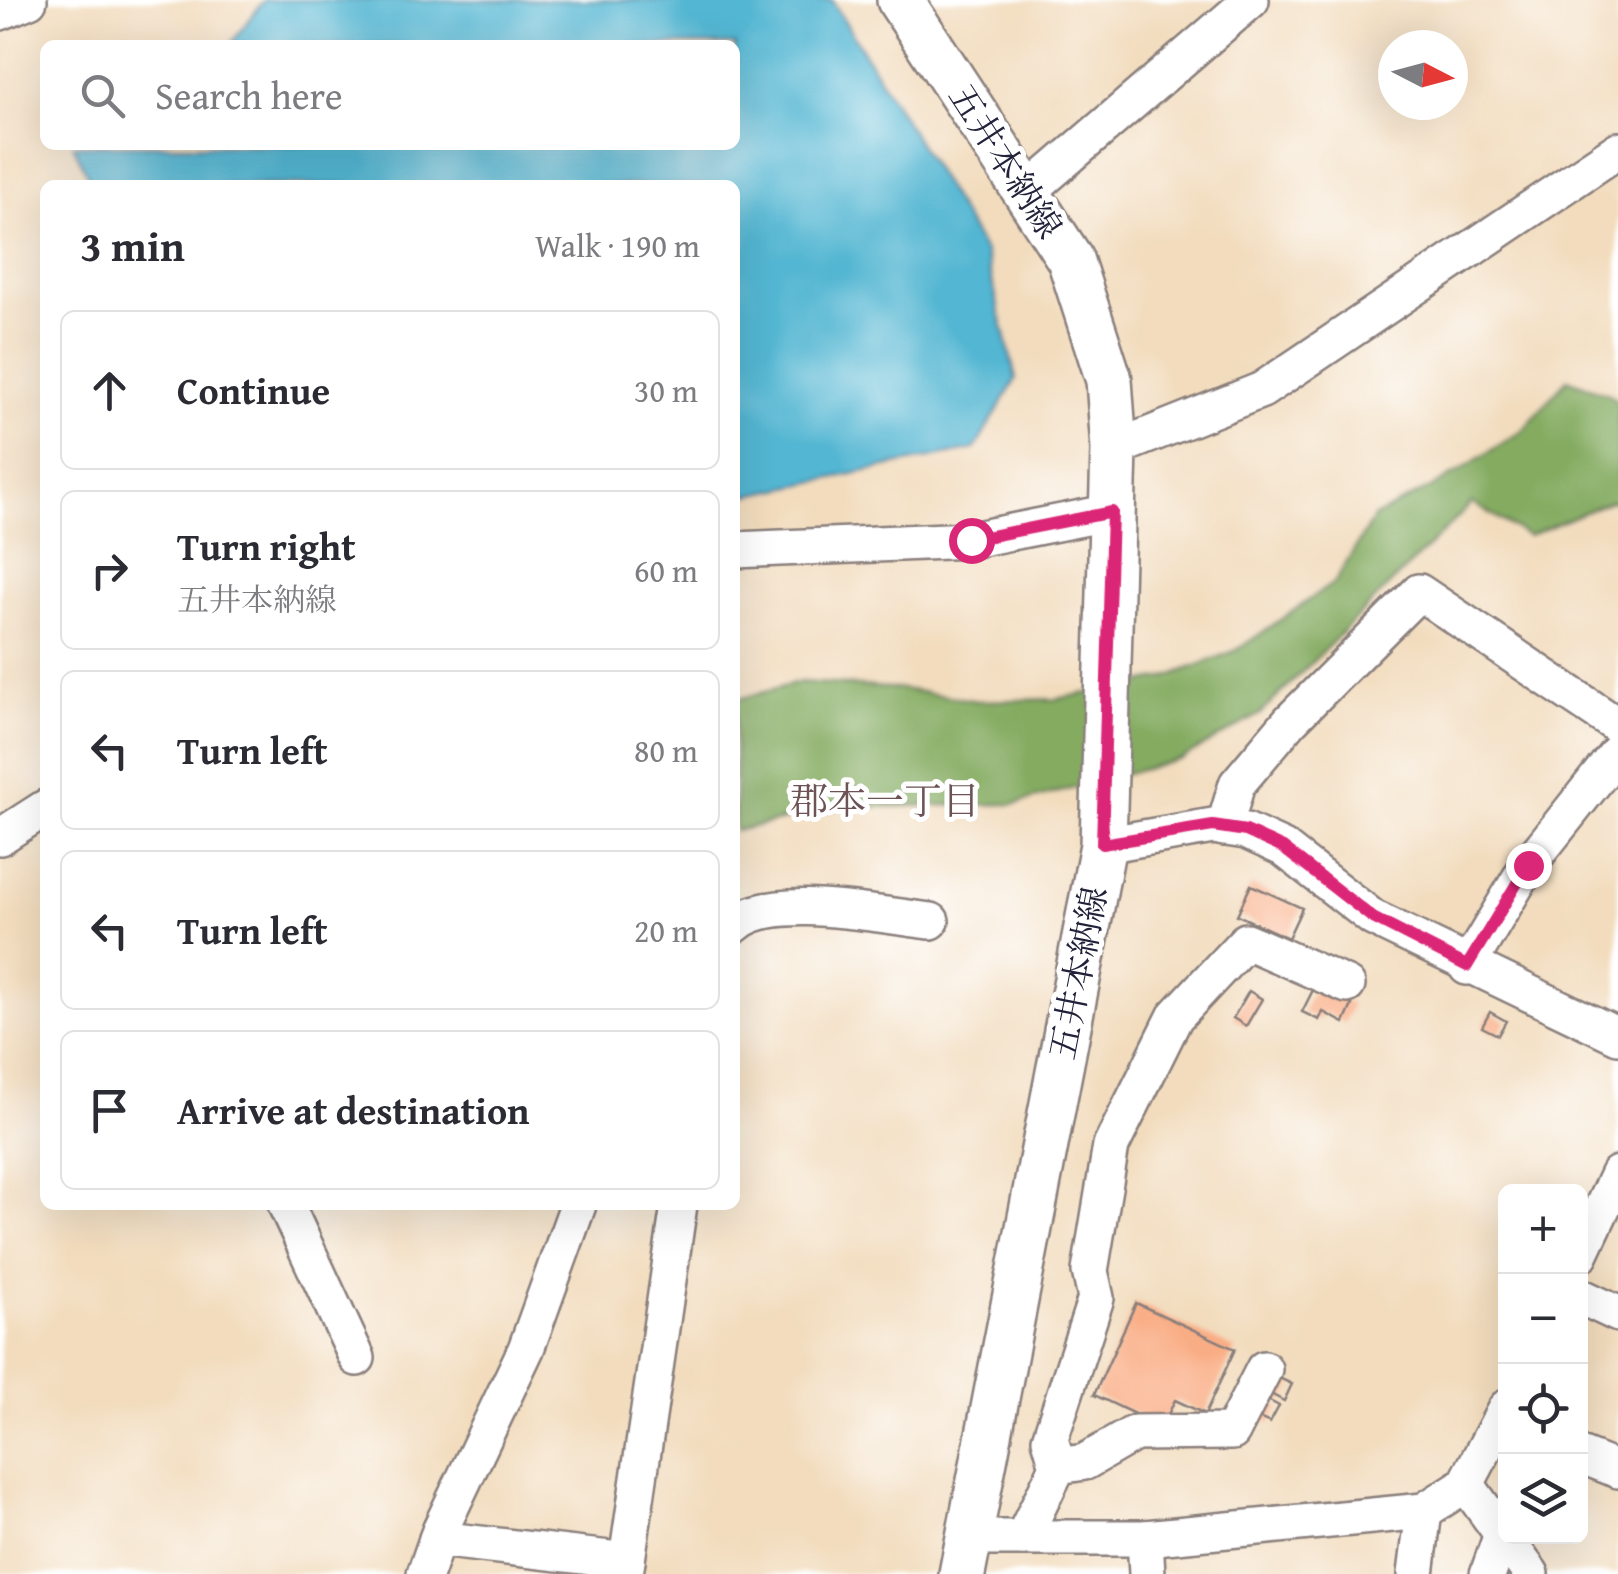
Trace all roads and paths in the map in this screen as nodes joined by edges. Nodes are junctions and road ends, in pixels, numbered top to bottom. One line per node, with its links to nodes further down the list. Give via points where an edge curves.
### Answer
1 (29, 0): 4 (street)
2 (900, 0): 6 (main road, 五井本納線)
3 (1251, 0): 6 (street)
4 (0, 12)
5 (1618, 150): 7 (street, via 1262,390)
6 (1028, 192): 7 (main road, 五井本納線, via 1070,259 1092,319 1108,380)
7 (1114, 450): 8 (main road, 五井本納線)
8 (1112, 512): 9 (street, via 971,540); 15 (main road, 五井本納線)
9 (740, 550)
10 (1618, 726): 13 (street, via 1419,592 1237,784)
11 (1618, 752): 18 (street, via 1528,865)
12 (40, 811): 14 (street)
13 (1224, 828): 15 (street); 18 (street, via 1283,848 1373,918)
14 (0, 837)
15 (1102, 844): 42 (main road, 五井本納線)
16 (740, 920): 17 (street, via 792,907)
17 (931, 922)
18 (1467, 966): 20 (street)
19 (1347, 986): 32 (street, via 1246,941 1175,1017 1111,1146 1090,1271 1096,1298 1050,1439)
20 (1618, 1036)
21 (1618, 1174): 25 (street)
22 (288, 1210): 28 (street)
23 (576, 1210): 37 (street, via 526,1349)
24 (678, 1210): 43 (street)
25 (1588, 1237)
26 (1588, 1300): 27 (street)
27 (1618, 1314)
28 (358, 1358)
29 (1264, 1370): 32 (street, via 1232,1432 1135,1433 1085,1462)
30 (1498, 1427): 34 (street)
31 (1588, 1458): 33 (street)
32 (1058, 1466): 38 (street)
33 (1618, 1470)
34 (1466, 1484): 35 (street); 36 (street)
35 (1424, 1511): 39 (street); 46 (street)
36 (1498, 1528)
37 (437, 1538): 43 (street); 44 (street)
38 (1022, 1538): 39 (street); 42 (street)
39 (1145, 1538): 45 (street)
40 (1498, 1544): 47 (street)
41 (1509, 1544): 48 (street)
42 (966, 1556)
43 (626, 1567)
44 (425, 1574)
45 (1147, 1574)
46 (1416, 1574)
47 (1488, 1574)
48 (1531, 1574)

